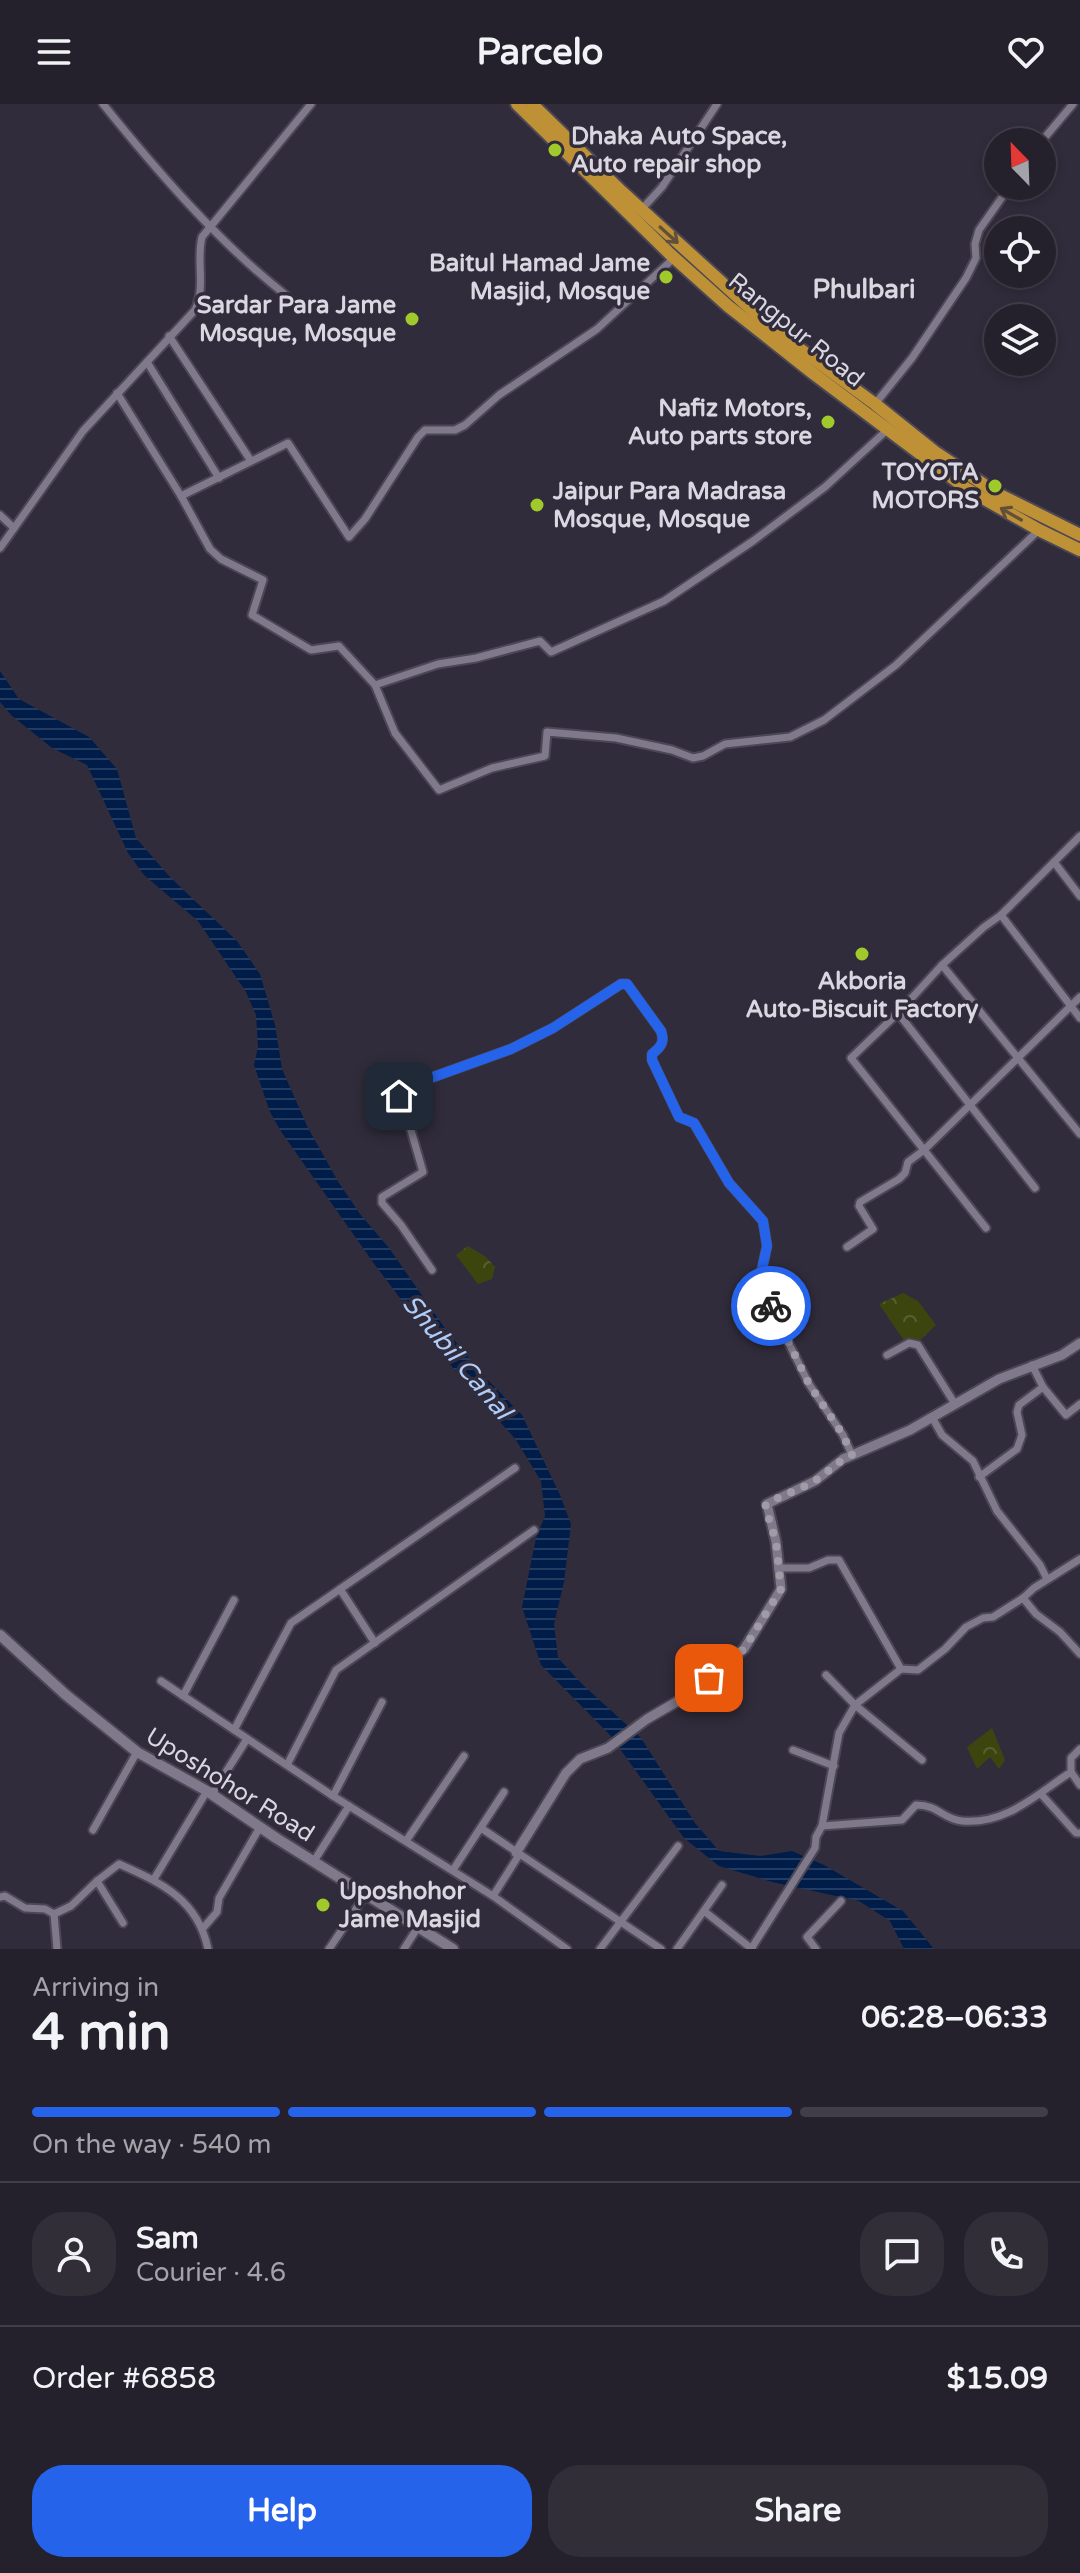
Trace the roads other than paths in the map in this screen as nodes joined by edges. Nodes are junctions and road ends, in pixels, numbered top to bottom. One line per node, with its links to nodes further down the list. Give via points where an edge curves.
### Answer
1 (103, 104): 10 (street)
2 (311, 104): 10 (street)
3 (517, 104): 11 (highway, Rangpur Road)
4 (532, 104): 9 (highway, Rangpur Road)
5 (717, 104): 9 (street)
6 (1073, 104): 7 (street)
7 (1053, 128)
8 (1000, 200): 16 (street, via 979,230 976,258 966,278)
9 (641, 210): 16 (highway, Rangpur Road, one-way to 16, via 774,330)
10 (209, 225): 12 (street); 13 (street, via 199,249 199,302)
11 (674, 258): 17 (highway, Rangpur Road); 18 (street, via 597,329 499,395 465,425 425,430 349,537 288,443)
12 (287, 296)
13 (169, 336): 14 (street); 18 (street)
14 (147, 362): 15 (street); 19 (street)
15 (117, 393): 20 (street); 22 (street)
16 (875, 404): 24 (highway, Rangpur Road, via 998,494)
17 (887, 430): 23 (highway, Rangpur Road, one-way to 17, via 967,489); 27 (street, via 825,487 664,601 551,652 540,641 438,664)
18 (251, 461): 19 (street)
19 (219, 478): 20 (street)
20 (181, 496): 27 (street, via 210,549 263,580 252,615 311,650 339,646)
21 (0, 515): 22 (street)
22 (14, 528): 25 (street)
23 (1039, 530): 26 (highway, Rangpur Road); 27 (street, via 896,665 824,720 790,737 725,744 693,758 616,738 547,732 545,756 492,768 439,790 395,733)
24 (1080, 535)
25 (0, 548)
26 (1080, 550)
27 (375, 685)
28 (1080, 836): 29 (street)
29 (1054, 862): 30 (street); 31 (street)
30 (1080, 896)
31 (1001, 915): 32 (street); 34 (street)
32 (942, 965): 35 (street); 37 (street)
33 (1080, 997): 34 (street)
34 (1070, 1006): 36 (street); 37 (street)
35 (898, 1013): 38 (street); 40 (street, via 851,1058)
36 (1080, 1018)
37 (1018, 1058): 38 (street); 39 (street)
38 (969, 1106): 40 (street); 41 (street)
39 (1080, 1134)
40 (924, 1150): 42 (street); 43 (street, via 908,1162 899,1179 860,1202 873,1229)
41 (1035, 1188)
42 (986, 1228)
43 (847, 1247)
44 (432, 1270): 52 (street, via 382,1203 382,1197 423,1172 399,1096 425,1080 511,1049 627,984 661,1031 661,1047 652,1060 679,1117 694,1123 729,1183 763,1221 767,1246 759,1283 809,1384)
45 (1080, 1343): 47 (street)
46 (887, 1355): 49 (street, via 909,1343 918,1345)
47 (1032, 1365): 48 (street); 49 (street)
48 (1043, 1387): 50 (street, via 1066,1415); 54 (street, via 1019,1405 1022,1435 1017,1449)
49 (955, 1404): 51 (street)
50 (1080, 1404)
51 (932, 1417): 52 (street); 54 (street, via 942,1435 973,1461)
52 (852, 1455): 57 (street, via 765,1506)
53 (515, 1468): 59 (street)
54 (979, 1477): 58 (street)
55 (534, 1530): 63 (street)
56 (1080, 1559): 58 (street)
57 (778, 1568): 65 (street, via 809,1568 839,1560); 94 (street, via 781,1589 744,1649 608,1748 580,1759)
58 (1047, 1579): 60 (street)
59 (340, 1589): 63 (street); 71 (street, via 291,1623)
60 (1023, 1598): 64 (street); 65 (street, via 966,1627 918,1670)
61 (234, 1600): 68 (street)
62 (0, 1635): 75 (main road, Uposhohor Road)
63 (375, 1643): 78 (street, via 336,1670)
64 (1080, 1654)
65 (901, 1669): 70 (street)
66 (826, 1675): 70 (street)
67 (161, 1681): 68 (street)
68 (183, 1696): 71 (street)
69 (382, 1702): 85 (street)
70 (855, 1705): 77 (street); 79 (street, via 839,1733)
71 (234, 1730): 72 (street)
72 (247, 1739): 78 (street); 82 (street)
73 (1080, 1749): 80 (street, via 1071,1758)
74 (793, 1750): 79 (street)
75 (137, 1752): 82 (main road, Uposhohor Road); 90 (street)
76 (464, 1756): 92 (street)
77 (922, 1760)
78 (287, 1765): 85 (street)
79 (834, 1766): 87 (street)
80 (1071, 1772): 81 (street); 84 (street)
81 (1080, 1785)
82 (210, 1792): 88 (main road, Uposhohor Road); 97 (street)
83 (504, 1792): 89 (street)
84 (1041, 1794): 87 (street, via 988,1820 963,1821 932,1805 916,1805 902,1820); 91 (street)
85 (333, 1796): 86 (street)
86 (349, 1806): 92 (street); 95 (street)
87 (822, 1826): 119 (street, via 815,1848)
88 (260, 1827): 95 (main road, Uposhohor Road); 108 (street, via 219,1898 217,1912)
89 (481, 1828): 94 (street); 96 (street)
90 (93, 1830)
91 (1080, 1833)
92 (406, 1841): 96 (street)
93 (678, 1846): 106 (street)
94 (517, 1854): 101 (street); 106 (street)
95 (314, 1861): 100 (main road, Uposhohor Road)
96 (453, 1870): 101 (street)
97 (154, 1879): 98 (street, via 119,1864); 108 (street, via 189,1905)
98 (97, 1881): 105 (street, via 71,1906); 107 (street)
99 (722, 1885): 104 (street)
100 (366, 1894): 109 (main road, Uposhohor Road); 112 (street)
101 (493, 1896): 115 (street)
102 (0, 1897): 105 (street)
103 (841, 1901): 120 (street, via 807,1937)
104 (704, 1911): 118 (street); 119 (street)
105 (54, 1914): 110 (street)
106 (620, 1921): 116 (street); 117 (street)
107 (123, 1923)
108 (204, 1927): 111 (street)
109 (418, 1927): 113 (street); 114 (main road, Uposhohor Road)
110 (57, 1949)
111 (208, 1949)
112 (329, 1949)
113 (404, 1949)
114 (453, 1949)
115 (567, 1949)
116 (600, 1949)
117 (661, 1949)
118 (677, 1949)
119 (751, 1949)
120 (816, 1949)

